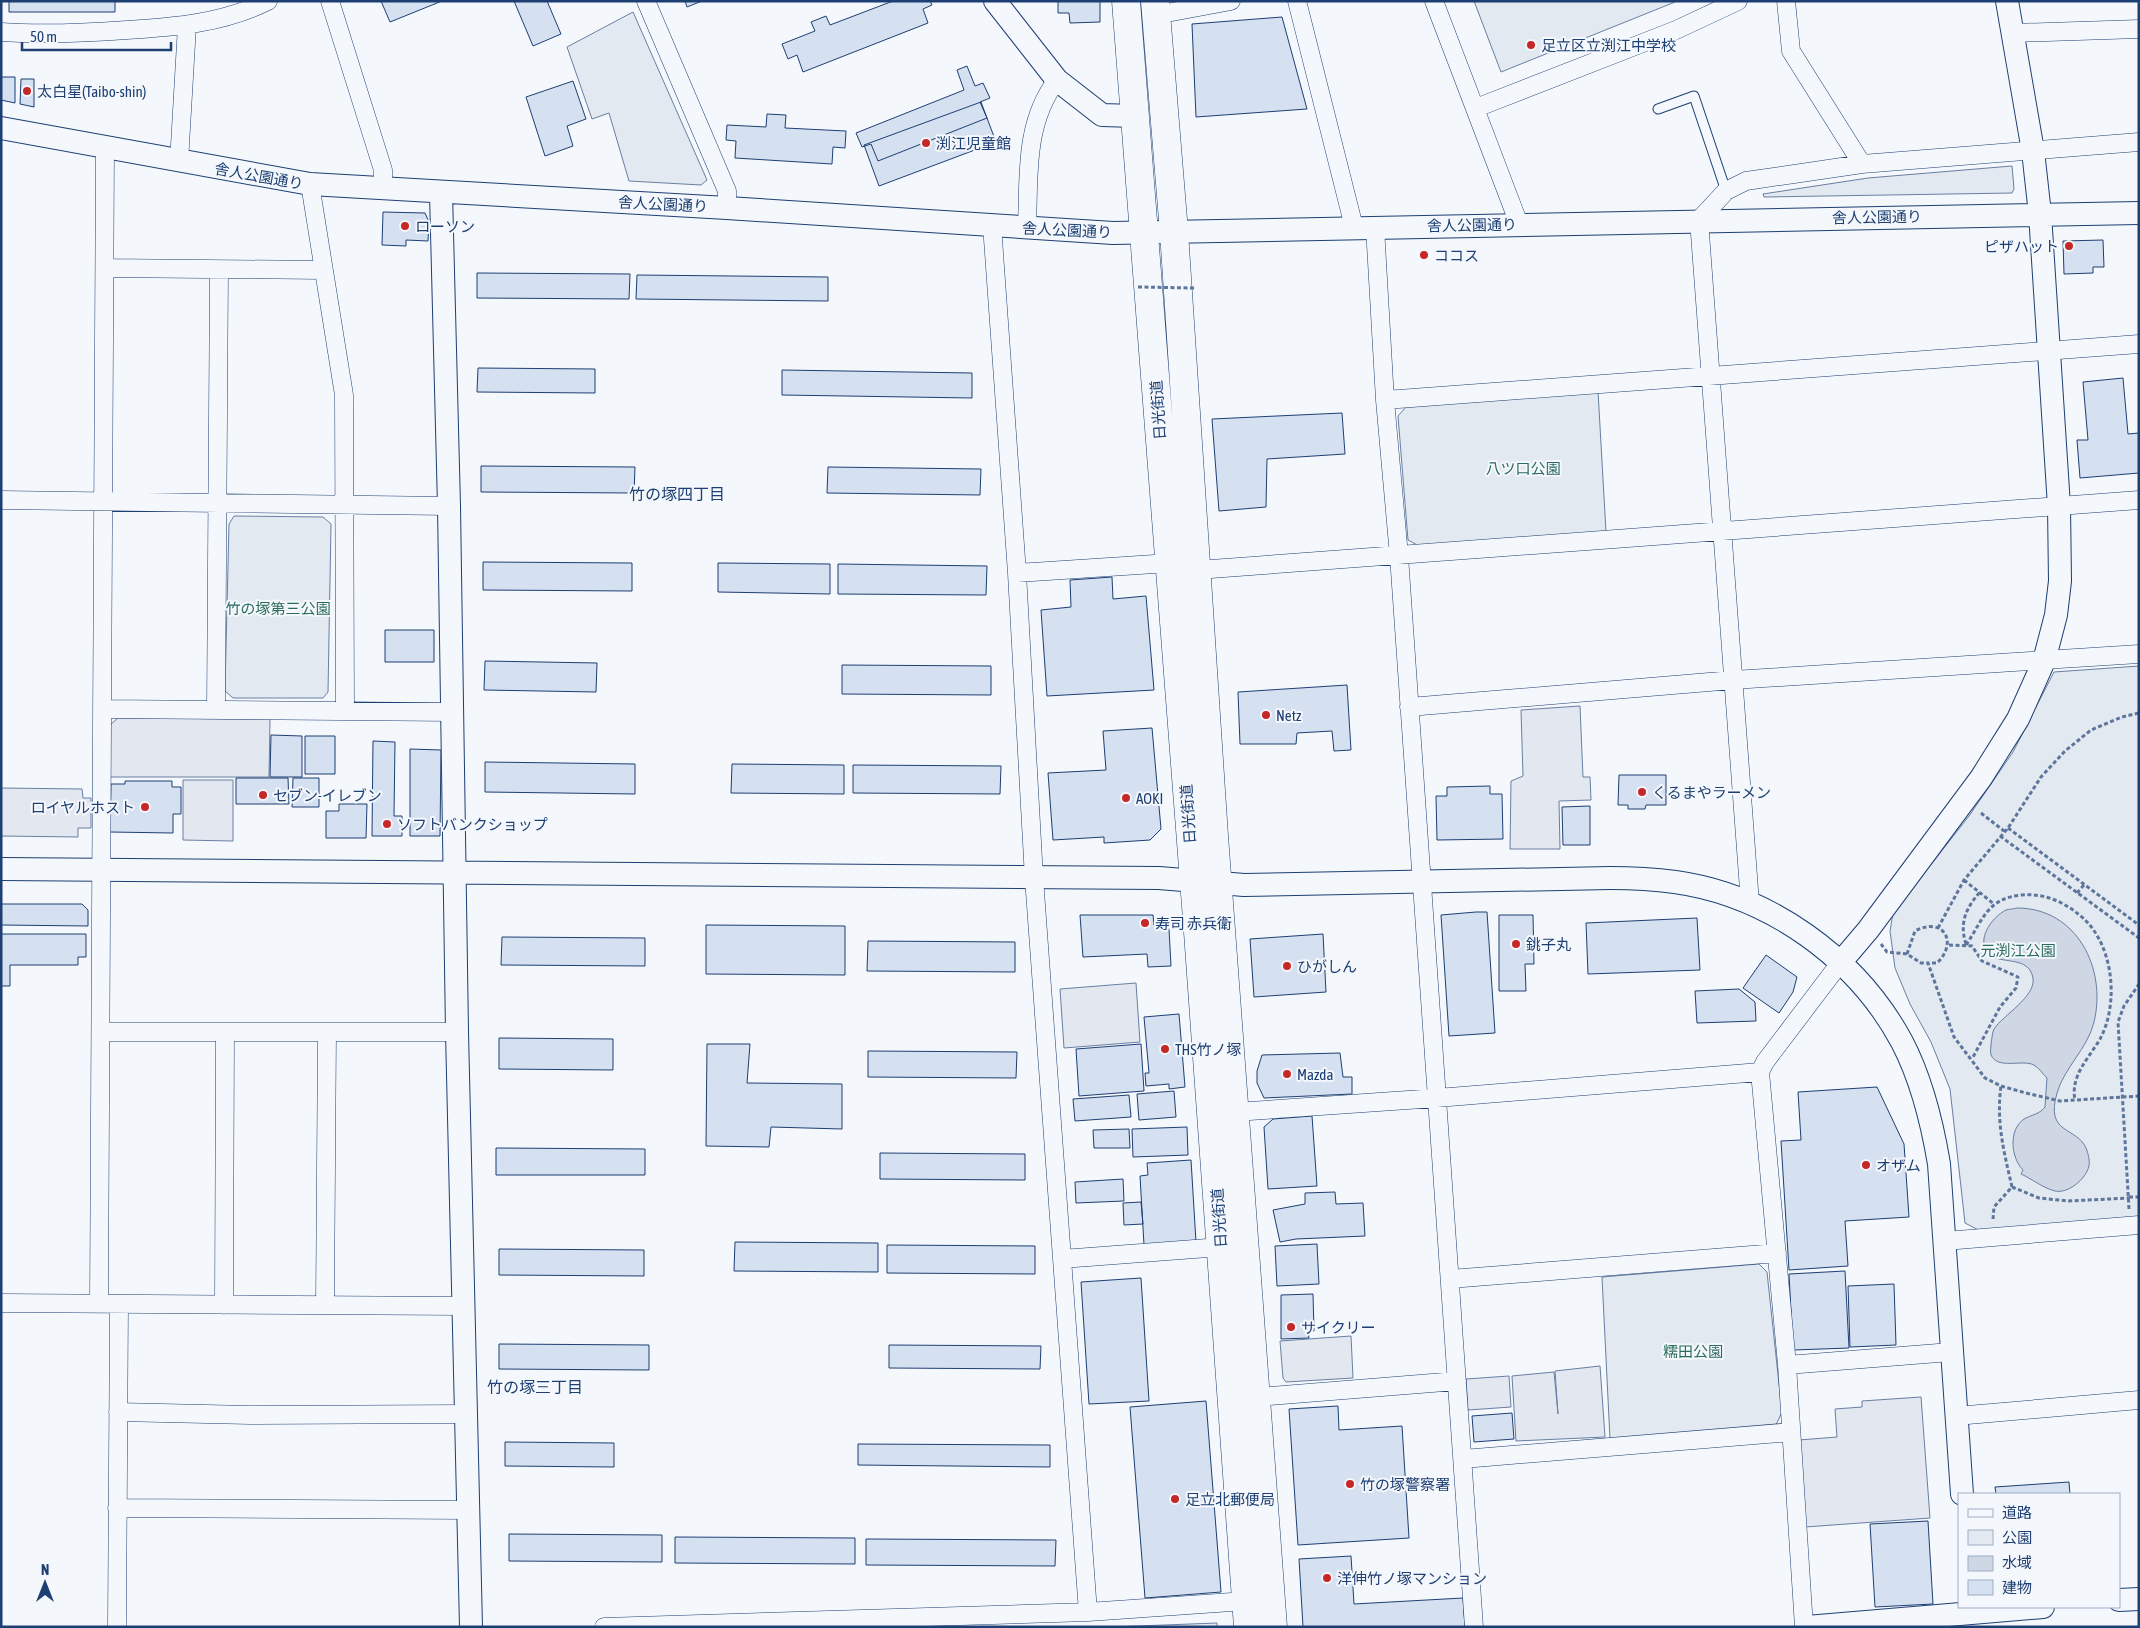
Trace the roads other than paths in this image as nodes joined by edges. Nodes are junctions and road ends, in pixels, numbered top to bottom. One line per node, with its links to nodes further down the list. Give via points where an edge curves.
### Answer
1 (268, 1): 13 (street, via 219,19)
2 (330, 1): 28 (street, via 383,170)
3 (646, 1): 31 (street, via 728,191)
4 (996, 1): 17 (street)
5 (1126, 1): 20 (highway, 日光街道)
6 (1231, 1): 12 (street)
7 (1296, 1): 37 (street)
8 (1434, 1): 18 (street)
9 (1738, 1): 18 (street, via 1676,30)
10 (1786, 1): 26 (street, via 1791,51)
11 (2007, 1): 16 (street)
12 (1156, 8): 39 (highway, 日光街道)
13 (187, 26): 15 (street, via 46,34); 25 (street)
14 (2139, 29): 16 (street)
15 (1, 32)
16 (2013, 33): 24 (street)
17 (1057, 80): 20 (street, via 1102,115); 38 (street, via 1047,93 1032,131)
18 (1476, 108): 35 (street)
19 (1658, 109): 29 (lane, via 1694,96)
20 (1135, 116): 40 (highway, 日光街道)
21 (1, 128): 23 (street, 舎人公園通り)
22 (2139, 142): 24 (street)
23 (105, 148): 25 (street, 舎人公園通り); 41 (street)
24 (2033, 151): 26 (street); 33 (street)
25 (178, 162): 27 (street, 舎人公園通り)
26 (1862, 164): 29 (street, via 1746,181)
27 (310, 184): 28 (street, 舎人公園通り); 43 (street)
28 (383, 188): 30 (street, 舎人公園通り)
29 (1726, 191): 34 (street)
30 (441, 193): 31 (street, 舎人公園通り); 53 (street)
31 (728, 208): 36 (street, 舎人公園通り)
32 (2139, 213): 33 (street, 舎人公園通り)
33 (2040, 214): 34 (street, 舎人公園通り); 45 (street)
34 (1699, 220): 35 (street, 舎人公園通り); 46 (street)
35 (1519, 224): 37 (street, 舎人公園通り)
36 (992, 225): 38 (street, 舎人公園通り); 59 (street)
37 (1364, 227): 39 (street, 舎人公園通り); 47 (street)
38 (1027, 228): 40 (street, 舎人公園通り)
39 (1174, 232): 40 (street, 舎人公園通り); 58 (highway, 日光街道)
40 (1144, 233): 57 (highway, 日光街道)
41 (105, 268): 42 (street); 50 (street)
42 (220, 270): 43 (street); 51 (street)
43 (323, 270): 52 (street, via 344,395)
44 (2139, 344): 45 (street)
45 (2049, 351): 46 (street); 54 (street)
46 (1710, 376): 47 (street); 55 (street)
47 (1385, 400): 56 (street)
48 (1, 500): 50 (street)
49 (2139, 500): 54 (street)
50 (103, 501): 51 (street); 64 (street)
51 (219, 503): 52 (street); 65 (street)
52 (343, 504): 53 (street); 66 (street)
53 (448, 506): 67 (street)
54 (2059, 506): 55 (street); 61 (street, via 2060,581 2056,615)
55 (1722, 531): 56 (street); 62 (street)
56 (1398, 556): 58 (street); 63 (street)
57 (1170, 563): 59 (street); 73 (highway, 日光街道)
58 (1197, 570): 73 (highway, 日光街道)
59 (1017, 573): 71 (street)
60 (2139, 654): 61 (street)
61 (2044, 661): 62 (street); 75 (street, via 2018,719 1981,778)
62 (1733, 680): 63 (street); 74 (street)
63 (1409, 707): 72 (street)
64 (102, 709): 65 (street); 69 (street)
65 (216, 710): 66 (street)
66 (345, 711): 67 (street)
67 (452, 712): 70 (street)
68 (1, 869): 69 (street)
69 (101, 870): 70 (street); 76 (street)
70 (455, 873): 71 (street); 79 (street)
71 (1034, 878): 73 (street, via 1159,878); 87 (street)
72 (1420, 882): 73 (street); 74 (street, via 1648,879 1714,890); 81 (street)
73 (1206, 883): 82 (highway, 日光街道); 85 (highway, 日光街道)
74 (1750, 903): 75 (street, via 1787,922)
75 (1840, 963): 80 (street); 84 (street, via 1885,1014 1915,1071 1934,1134)
76 (101, 1032): 77 (street); 90 (street)
77 (225, 1032): 78 (street); 92 (street)
78 (327, 1032): 79 (street); 93 (street)
79 (457, 1032): 94 (street)
80 (1760, 1072): 81 (street); 86 (street)
81 (1437, 1098): 82 (street); 88 (street)
82 (1235, 1112): 98 (highway, 日光街道)
83 (2134, 1220): 84 (street)
84 (1945, 1241): 95 (street)
85 (1221, 1247): 87 (street); 98 (highway, 日光街道)
86 (1776, 1253): 88 (street); 96 (street)
87 (1062, 1259): 111 (street)
88 (1450, 1279): 97 (street)
89 (1, 1303): 90 (street)
90 (99, 1304): 91 (street)
91 (119, 1304): 92 (street); 100 (street)
92 (224, 1304): 93 (street)
93 (325, 1305): 94 (street)
94 (464, 1306): 101 (street)
95 (1951, 1352): 96 (street); 102 (street)
96 (1787, 1365): 103 (street)
97 (1457, 1380): 98 (street); 104 (street)
98 (1245, 1398): 112 (highway, 日光街道); 118 (highway, 日光街道)
99 (2139, 1400): 102 (street)
100 (118, 1412): 101 (street); 106 (street)
101 (467, 1414): 107 (street)
102 (1956, 1416): 105 (street)
103 (1791, 1432): 104 (street); 120 (street)
104 (1463, 1459): 119 (street)
105 (1962, 1493)
106 (117, 1508): 107 (street); 115 (street)
107 (469, 1510): 116 (street)
108 (2139, 1599): 109 (street)
109 (2120, 1600)
110 (2034, 1608): 113 (street)
111 (1088, 1612): 112 (street); 114 (street)
112 (1247, 1614)
113 (1970, 1615): 120 (street)
114 (741, 1625): 117 (street)
115 (117, 1627)
116 (471, 1627)
117 (604, 1627)
118 (1273, 1627)
119 (1474, 1627)
120 (1806, 1627)

